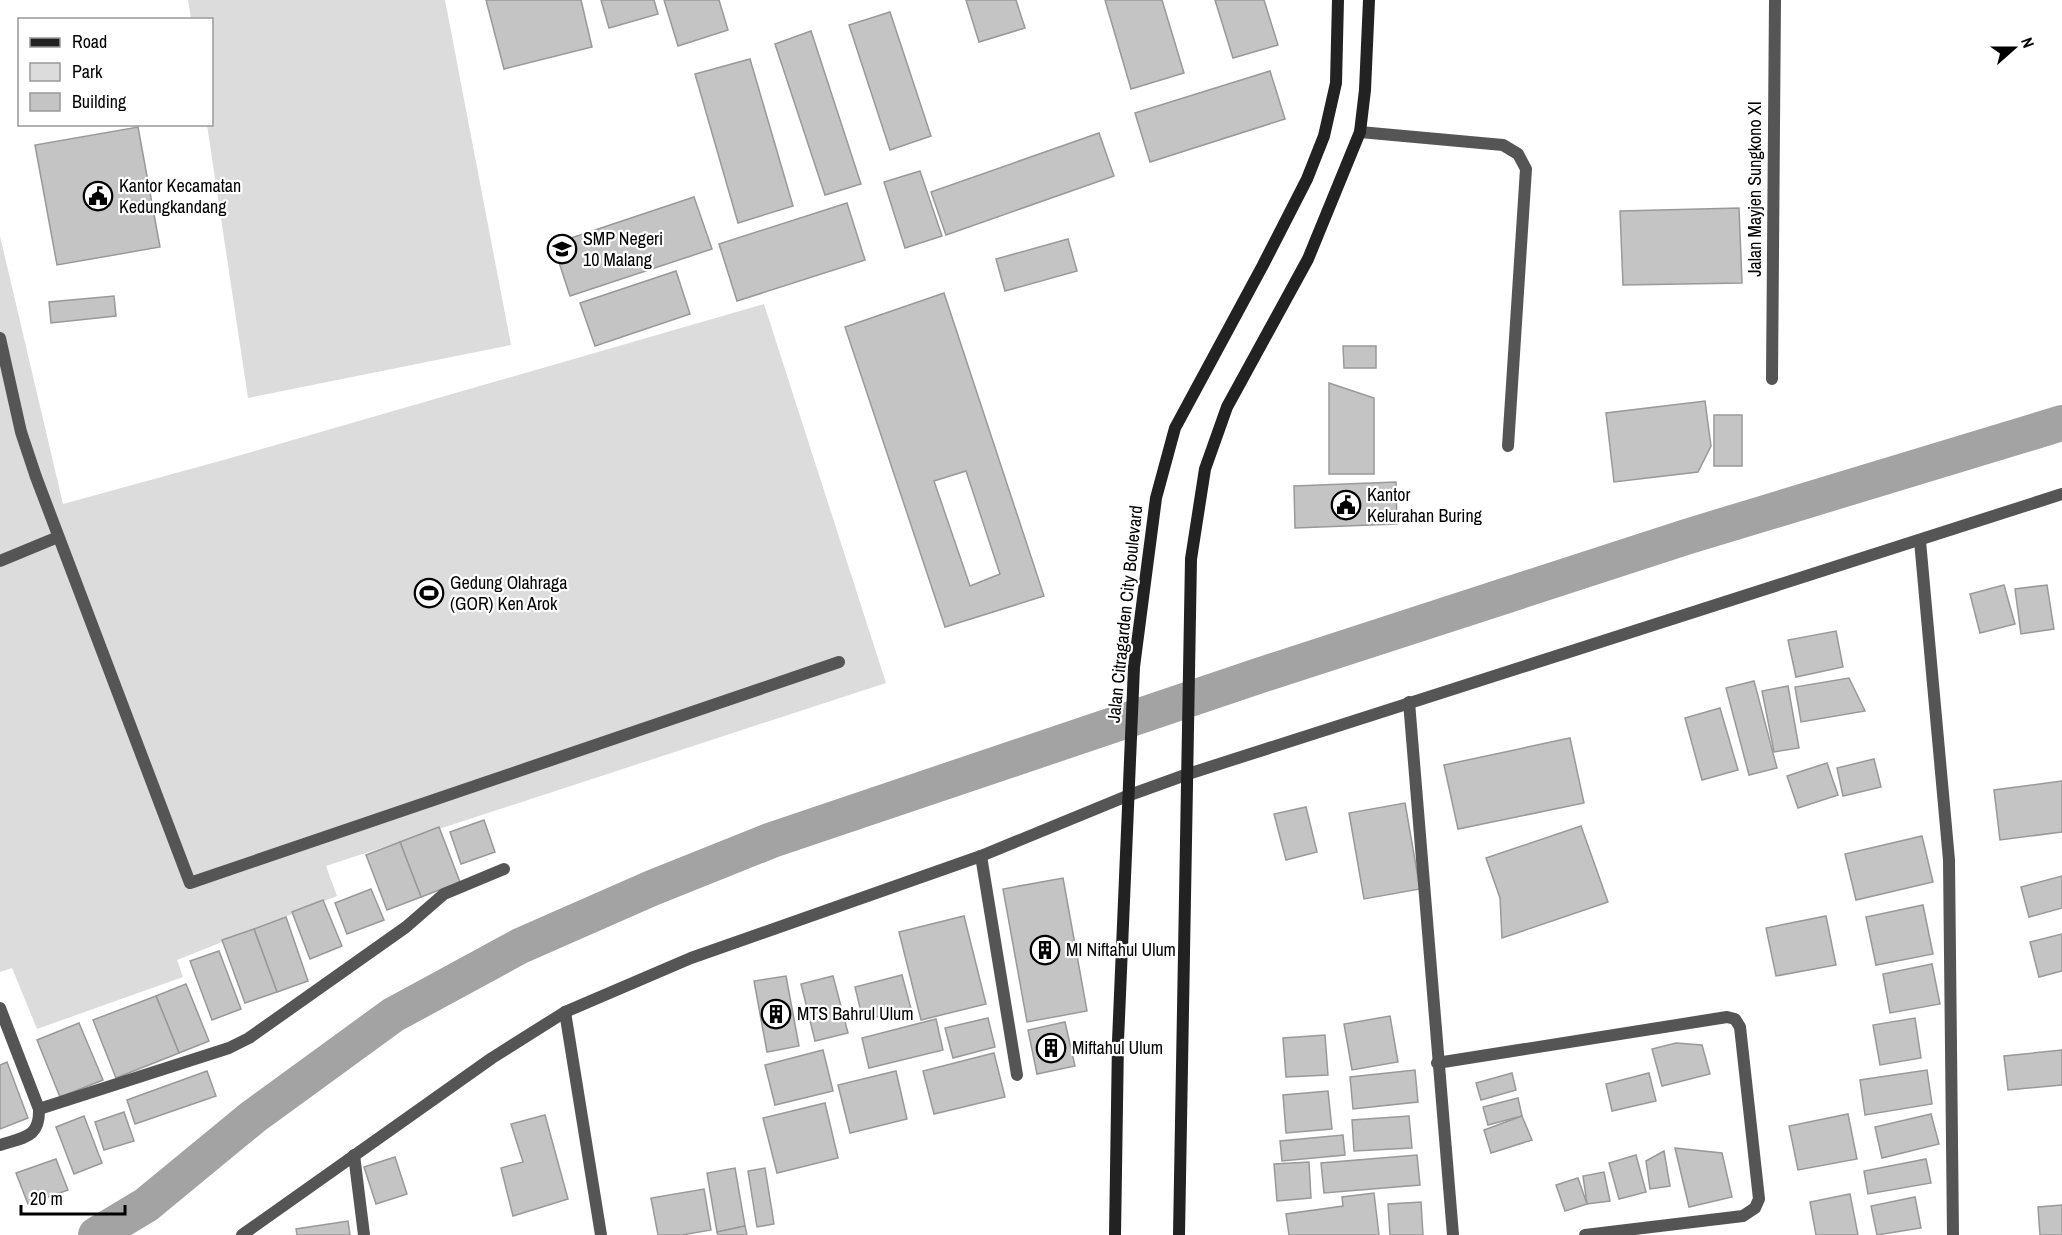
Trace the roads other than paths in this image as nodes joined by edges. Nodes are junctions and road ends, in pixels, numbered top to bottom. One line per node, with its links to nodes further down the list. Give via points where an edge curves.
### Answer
1 (1338, 0): 15 (main road, Jalan Citragarden City Boulevard, via 1336,83 1324,136 1263,266 1174,428 1156,498 1134,667)
2 (1370, 0): 4 (main road)
3 (1774, 0): 6 (street, Jalan Mayjen Sungkono XI)
4 (1360, 132): 7 (street, via 1503,145 1518,154 1526,169); 14 (main road, via 1308,259 1227,407 1205,469 1191,560)
5 (0, 338): 9 (street, via 21,432)
6 (1772, 379)
7 (1508, 446)
8 (2062, 494): 10 (street)
9 (58, 537): 11 (street); 12 (street, via 190,883)
10 (1920, 542): 13 (street); 32 (street, via 1949,860)
11 (0, 561)
12 (839, 662)
13 (1409, 702): 14 (street); 20 (street)
14 (1188, 774): 15 (street); 29 (main road)
15 (1128, 796): 16 (street); 28 (main road, Jalan Citragarden City Boulevard)
16 (981, 856): 19 (street, via 691,958); 21 (street)
17 (504, 870): 22 (street, via 444,894 406,927 249,1038 229,1048)
18 (0, 1008): 22 (street)
19 (565, 1012): 24 (street); 27 (street)
20 (1437, 1063): 30 (street); 31 (street, via 1726,1017 1735,1019 1740,1026 1760,1199 1755,1208 1743,1216)
21 (1017, 1075)
22 (39, 1108): 23 (street, via 40,1124 32,1134)
23 (0, 1145)
24 (354, 1155): 25 (street); 26 (street)
25 (242, 1235)
26 (364, 1235)
27 (601, 1235)
28 (1115, 1235)
29 (1179, 1235)
30 (1453, 1235)
31 (1586, 1235)
32 (1953, 1235)

